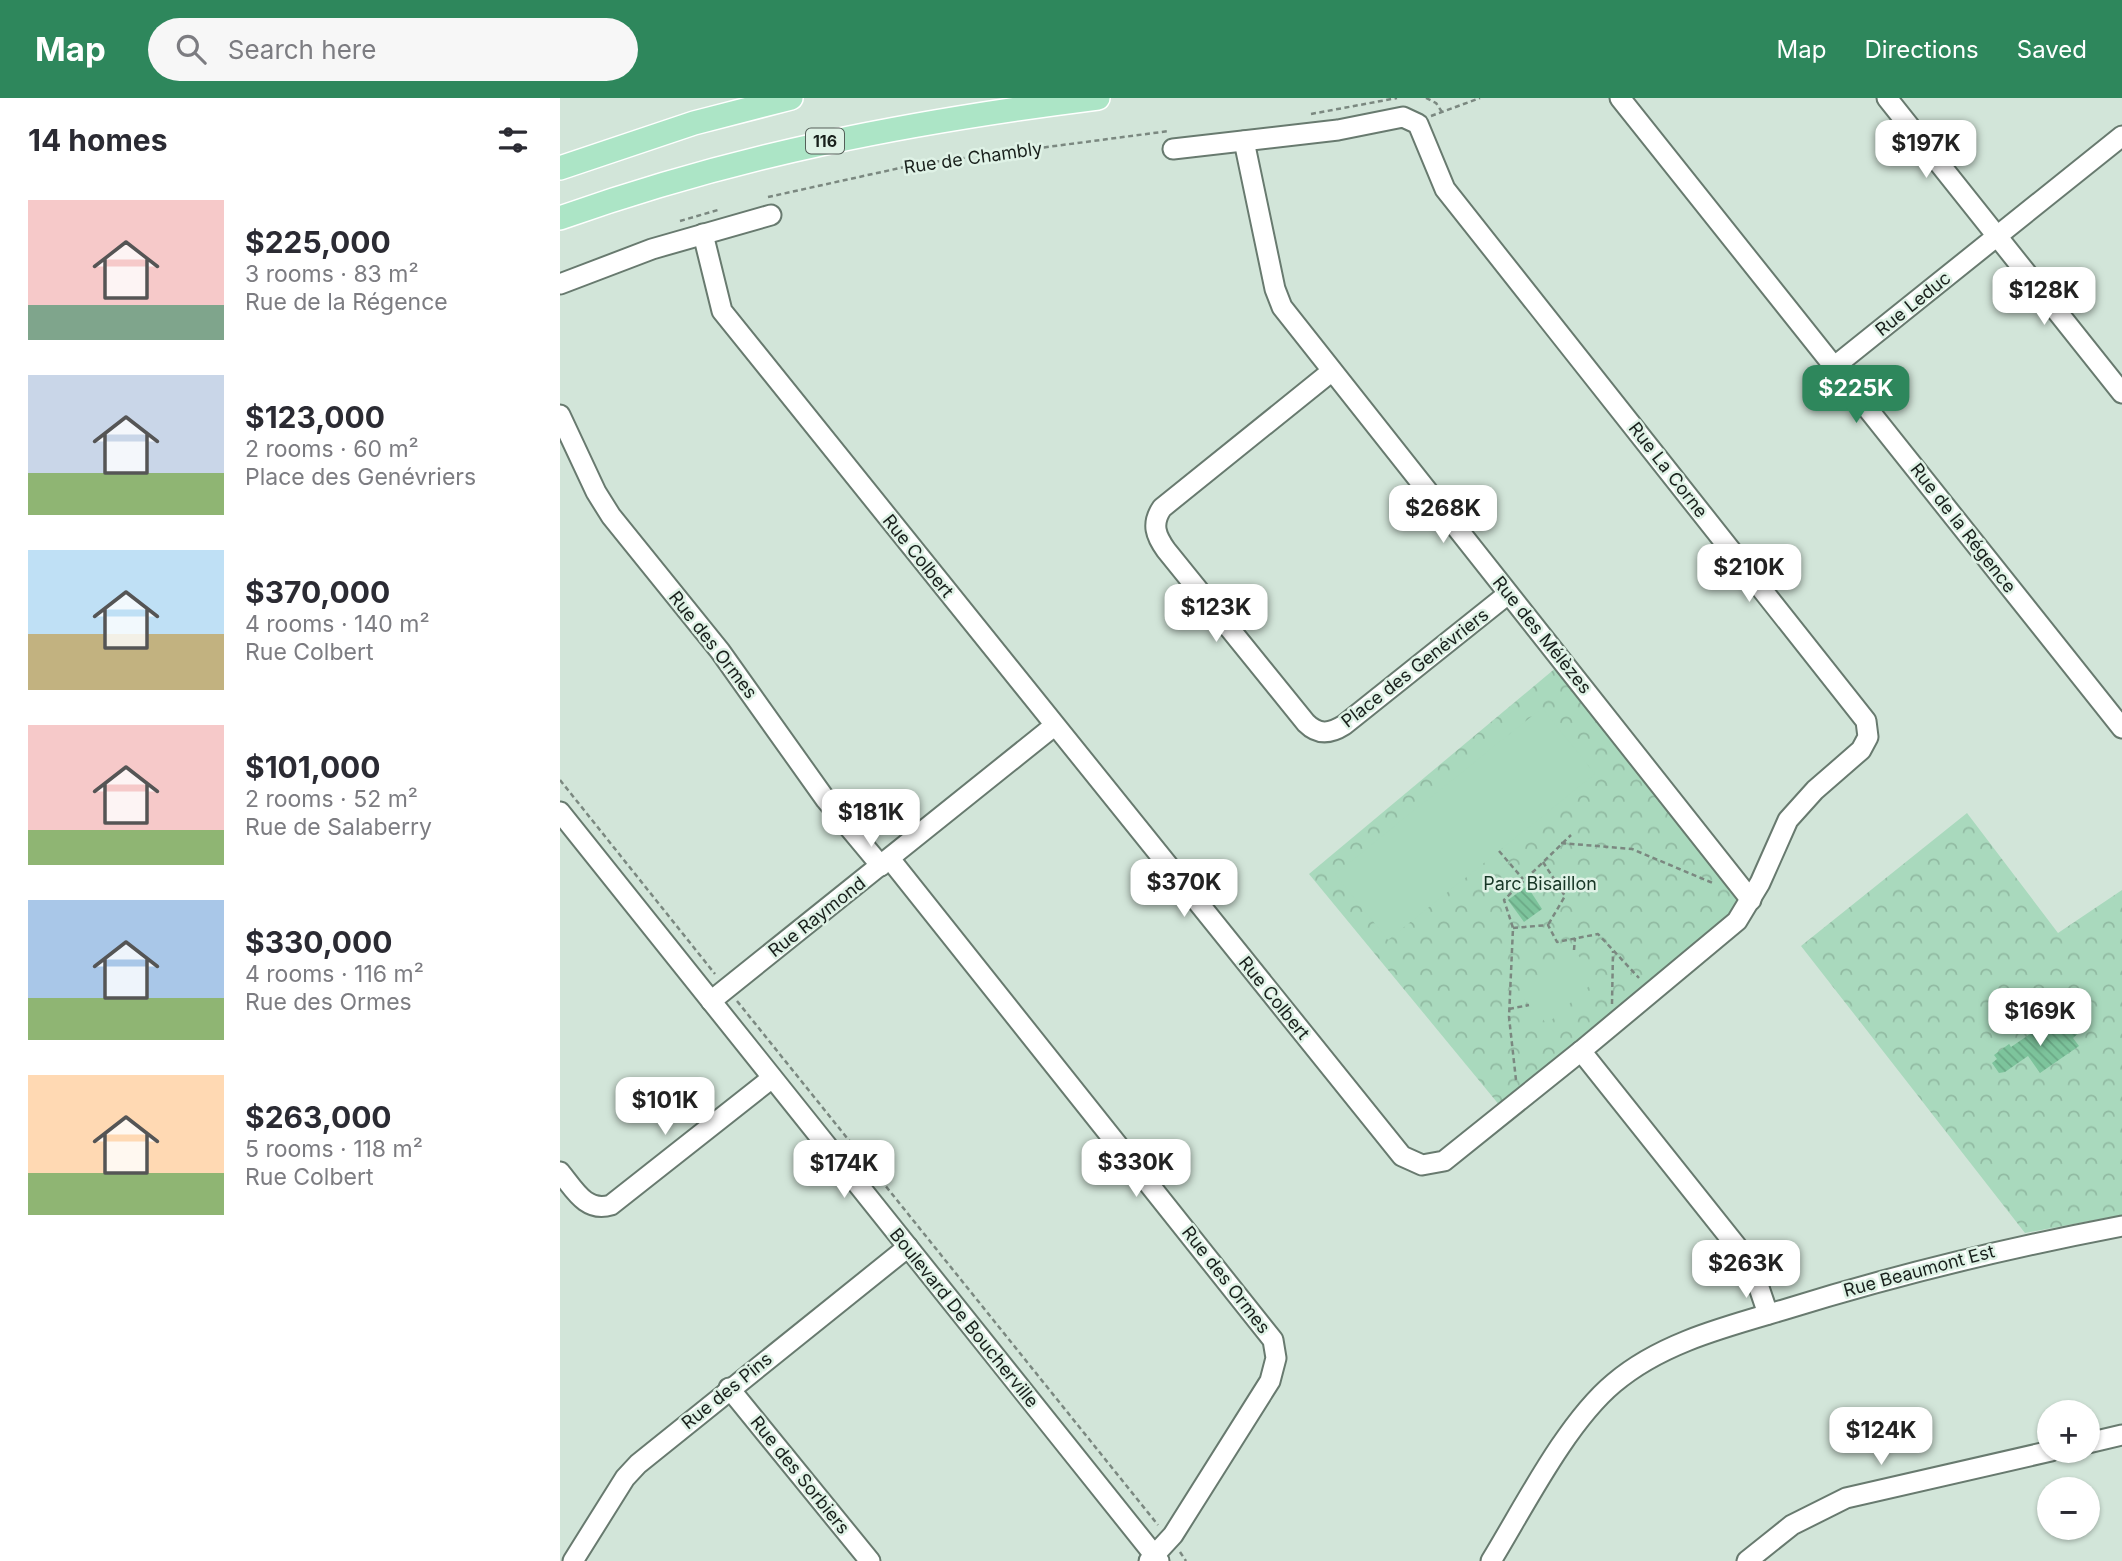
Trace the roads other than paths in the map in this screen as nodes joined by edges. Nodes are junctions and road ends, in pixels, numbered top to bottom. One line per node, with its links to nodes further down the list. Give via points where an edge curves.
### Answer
1 (792, 98): 8 (main road, via 694,123)
2 (1098, 98): 10 (main road, 116, via 828,140 697,173)
3 (1620, 98): 14 (street, Rue de la Régence)
4 (1886, 98): 12 (street)
5 (2122, 136): 12 (street, Rue Leduc)
6 (1175, 140): 7 (street)
7 (1244, 141): 15 (street, Rue des Mélèzes, via 1277,296); 23 (street, Rue La Corne, via 1399,118 1422,119 1445,189 1866,721 1868,737 1861,750 1788,820)
8 (560, 168)
9 (771, 215): 11 (street)
10 (560, 218)
11 (703, 234): 13 (street); 19 (street, Rue Colbert, via 722,311)
12 (1997, 236): 14 (street, Rue Leduc); 16 (street)
13 (560, 284)
14 (1835, 366): 20 (street, Rue de la Régence)
15 (1332, 371): 18 (street, Rue des Mélèzes); 18 (street, Place des Genévriers, via 1162,508 1155,530 1166,550 1306,723 1322,733 1344,725)
16 (2122, 393)
17 (560, 415): 22 (street, Rue des Ormes, via 611,516 726,659 826,800)
18 (1508, 594): 23 (street, Rue des Mélèzes)
19 (1054, 726): 22 (street, Rue Raymond); 25 (street, Rue Colbert, via 1406,1160 1428,1166 1444,1161)
20 (2122, 728)
21 (560, 812): 24 (street, Boulevard De Boucherville)
22 (885, 863): 24 (street, Rue Raymond); 35 (street, Rue des Ormes, via 1273,1340 1276,1364 1270,1381)
23 (1751, 900): 25 (street, Rue La Corne, via 1737,921)
24 (711, 1001): 26 (street, Boulevard De Boucherville)
25 (1581, 1051): 30 (street, via 1746,1258)
26 (772, 1078): 27 (street, via 611,1205 598,1208 585,1202); 29 (street, Boulevard De Boucherville)
27 (560, 1172)
28 (2122, 1226): 30 (street, Rue Beaumont Est, via 1977,1255)
29 (908, 1247): 31 (street, Rue des Pins); 35 (street, Boulevard De Boucherville)
30 (1768, 1314): 38 (street, Rue Beaumont Est, via 1670,1348 1613,1384 1576,1427)
31 (729, 1388): 36 (street, Rue des Pins, via 631,1471); 37 (street, Rue des Sorbiers)
32 (2122, 1436): 33 (street)
33 (2100, 1441)
34 (2037, 1454): 39 (street, via 1846,1498 1792,1525)
35 (1154, 1559)
36 (573, 1561)
37 (870, 1561)
38 (1491, 1561)
39 (1746, 1561)

